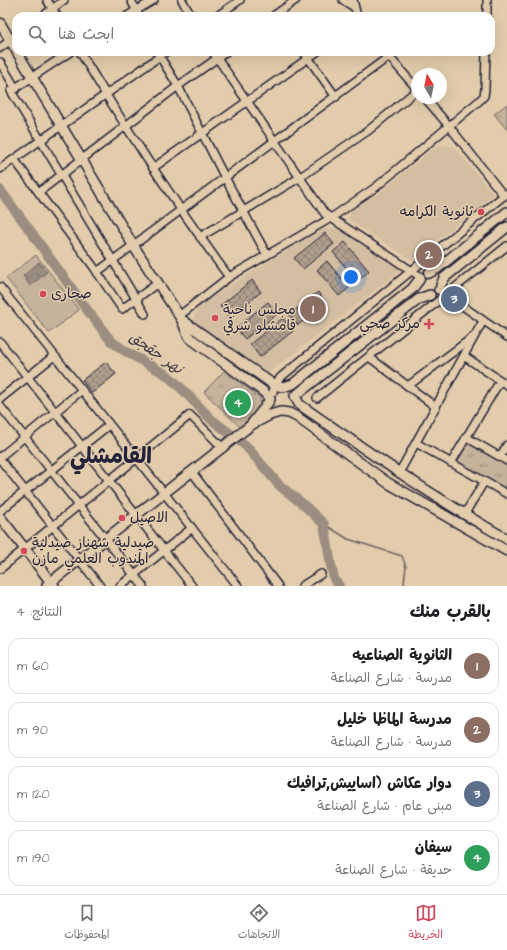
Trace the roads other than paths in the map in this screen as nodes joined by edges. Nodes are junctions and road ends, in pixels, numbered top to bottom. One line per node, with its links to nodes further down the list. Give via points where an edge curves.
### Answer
1 (47, 0): 11 (street)
2 (64, 0): 11 (street)
3 (131, 0): 14 (street)
4 (154, 0): 15 (street)
5 (182, 0): 16 (street)
6 (240, 0): 17 (street)
7 (296, 0): 18 (street)
8 (343, 0): 10 (street, via 347,4)
9 (487, 0): 19 (street)
10 (354, 3)
11 (52, 9): 12 (street); 13 (street)
12 (48, 12)
13 (54, 12)
14 (137, 12)
15 (139, 12)
16 (190, 12)
17 (223, 12)
18 (281, 12)
19 (487, 12)
20 (0, 23): 21 (street)
21 (12, 38)
22 (12, 40): 23 (street)
23 (0, 48)
24 (20, 56): 37 (street)
25 (64, 56): 37 (street)
26 (82, 56): 41 (street)
27 (158, 56): 41 (street)
28 (162, 56): 39 (street)
29 (214, 56): 39 (street)
30 (216, 56): 44 (street)
31 (305, 56): 44 (street)
32 (307, 56): 43 (street)
33 (386, 56): 43 (street)
34 (392, 56): 38 (street)
35 (486, 56): 48 (street, via 484,96)
36 (0, 62): 40 (street)
37 (32, 78): 40 (street); 47 (street)
38 (411, 82)
39 (178, 86): 46 (street); 49 (street)
40 (16, 88): 50 (street, via 11,91)
41 (106, 94): 46 (street); 47 (street)
42 (411, 95): 58 (street, via 369,130)
43 (336, 97): 51 (street)
44 (248, 102): 49 (street); 51 (street)
45 (429, 104): 48 (street)
46 (126, 125): 53 (street); 55 (street)
47 (61, 126): 50 (street); 53 (street)
48 (449, 126): 60 (street); 64 (street, via 376,187)
49 (202, 134): 55 (street); 57 (street)
50 (40, 140): 52 (street); 56 (street)
51 (275, 141): 57 (street); 58 (street)
52 (14, 159): 54 (street); 59 (street)
53 (81, 160): 56 (street); 67 (street)
54 (2, 167)
55 (154, 168): 61 (street)
56 (62, 175): 59 (street); 70 (street)
57 (225, 178): 61 (street); 62 (street)
58 (300, 178): 62 (street); 64 (street)
59 (39, 192): 72 (street)
60 (505, 195): 71 (street)
61 (181, 210): 66 (street); 67 (street)
62 (243, 212): 66 (street); 69 (street)
63 (507, 212): 73 (street, via 438,268)
64 (331, 218): 69 (street); 71 (street)
65 (507, 227): 77 (street, via 444,278)
66 (200, 238): 74 (street)
67 (133, 246): 70 (street); 75 (street)
68 (507, 246): 78 (street)
69 (267, 255): 74 (street)
70 (113, 261): 72 (street); 79 (street)
71 (412, 270): 73 (street); 94 (street, via 281,377)
72 (97, 272): 79 (street, via 122,309)
73 (423, 276): 77 (street, via 438,276); 77 (street, via 418,286 421,291); 94 (street, via 412,290 292,384)
74 (228, 277): 81 (street)
75 (158, 283): 79 (street); 81 (street)
76 (0, 287): 86 (street)
77 (436, 290): 78 (street); 95 (street, via 419,299)
78 (447, 295): 82 (street); 88 (street)
79 (136, 300): 80 (street)
80 (145, 314)
81 (180, 318): 94 (street); 94 (street, via 190,338 264,392)
82 (483, 321): 83 (street); 84 (street)
83 (506, 333)
84 (476, 334): 87 (street); 92 (street)
85 (0, 342): 89 (street)
86 (54, 356): 89 (street); 93 (street)
87 (464, 356): 90 (street); 99 (street)
88 (369, 357): 92 (street); 96 (street)
89 (28, 377): 97 (street); 100 (street)
90 (500, 381): 91 (street); 105 (street)
91 (507, 385)
92 (408, 386): 99 (street)
93 (82, 390): 100 (street); 102 (street)
94 (275, 391): 95 (street, via 290,390); 101 (street, via 273,408); 103 (street)
95 (295, 396): 101 (street, via 292,408); 116 (street, via 303,407)
96 (317, 398)
97 (0, 399)
98 (0, 406): 104 (street)
99 (436, 407): 106 (street)
100 (55, 412): 104 (street); 108 (street)
101 (281, 412): 103 (street); 134 (street, via 297,417 388,482)
102 (109, 425): 108 (street); 111 (street)
103 (251, 425): 109 (street)
104 (25, 437): 110 (street); 114 (street)
105 (466, 437): 112 (street); 113 (street)
106 (416, 443): 113 (street); 116 (street)
107 (507, 445): 112 (street)
108 (82, 446): 114 (street); 117 (street)
109 (224, 446): 111 (street, via 190,415); 115 (street)
110 (0, 458): 119 (street)
111 (136, 458): 117 (street); 120 (street)
112 (504, 459)
113 (451, 463): 118 (street)
114 (52, 470): 119 (street); 122 (street)
115 (192, 472): 120 (street); 145 (street)
116 (400, 473): 124 (street)
117 (109, 480): 122 (street); 125 (street)
118 (484, 482): 121 (street); 124 (street)
119 (25, 491): 123 (street); 128 (street)
120 (164, 493): 125 (street); 129 (street)
121 (507, 494)
122 (79, 505): 128 (street); 130 (street)
123 (0, 511)
124 (464, 514): 131 (street)
125 (136, 515): 130 (street); 133 (street)
126 (0, 517): 132 (street)
127 (0, 525): 132 (street)
128 (52, 526): 132 (street); 135 (street)
129 (192, 528): 133 (street); 144 (street)
130 (106, 539): 135 (street); 138 (street)
131 (507, 539)
132 (23, 550): 136 (street); 139 (street)
133 (164, 551): 138 (street); 143 (street)
134 (507, 551)
135 (79, 560): 139 (street); 140 (street)
136 (0, 569)
137 (321, 574): 146 (street)
138 (134, 575): 141 (street); 142 (street)
139 (50, 585)
140 (100, 586)
141 (120, 586)
142 (143, 586)
143 (192, 586)
144 (238, 586)
145 (278, 586)
146 (302, 586)

